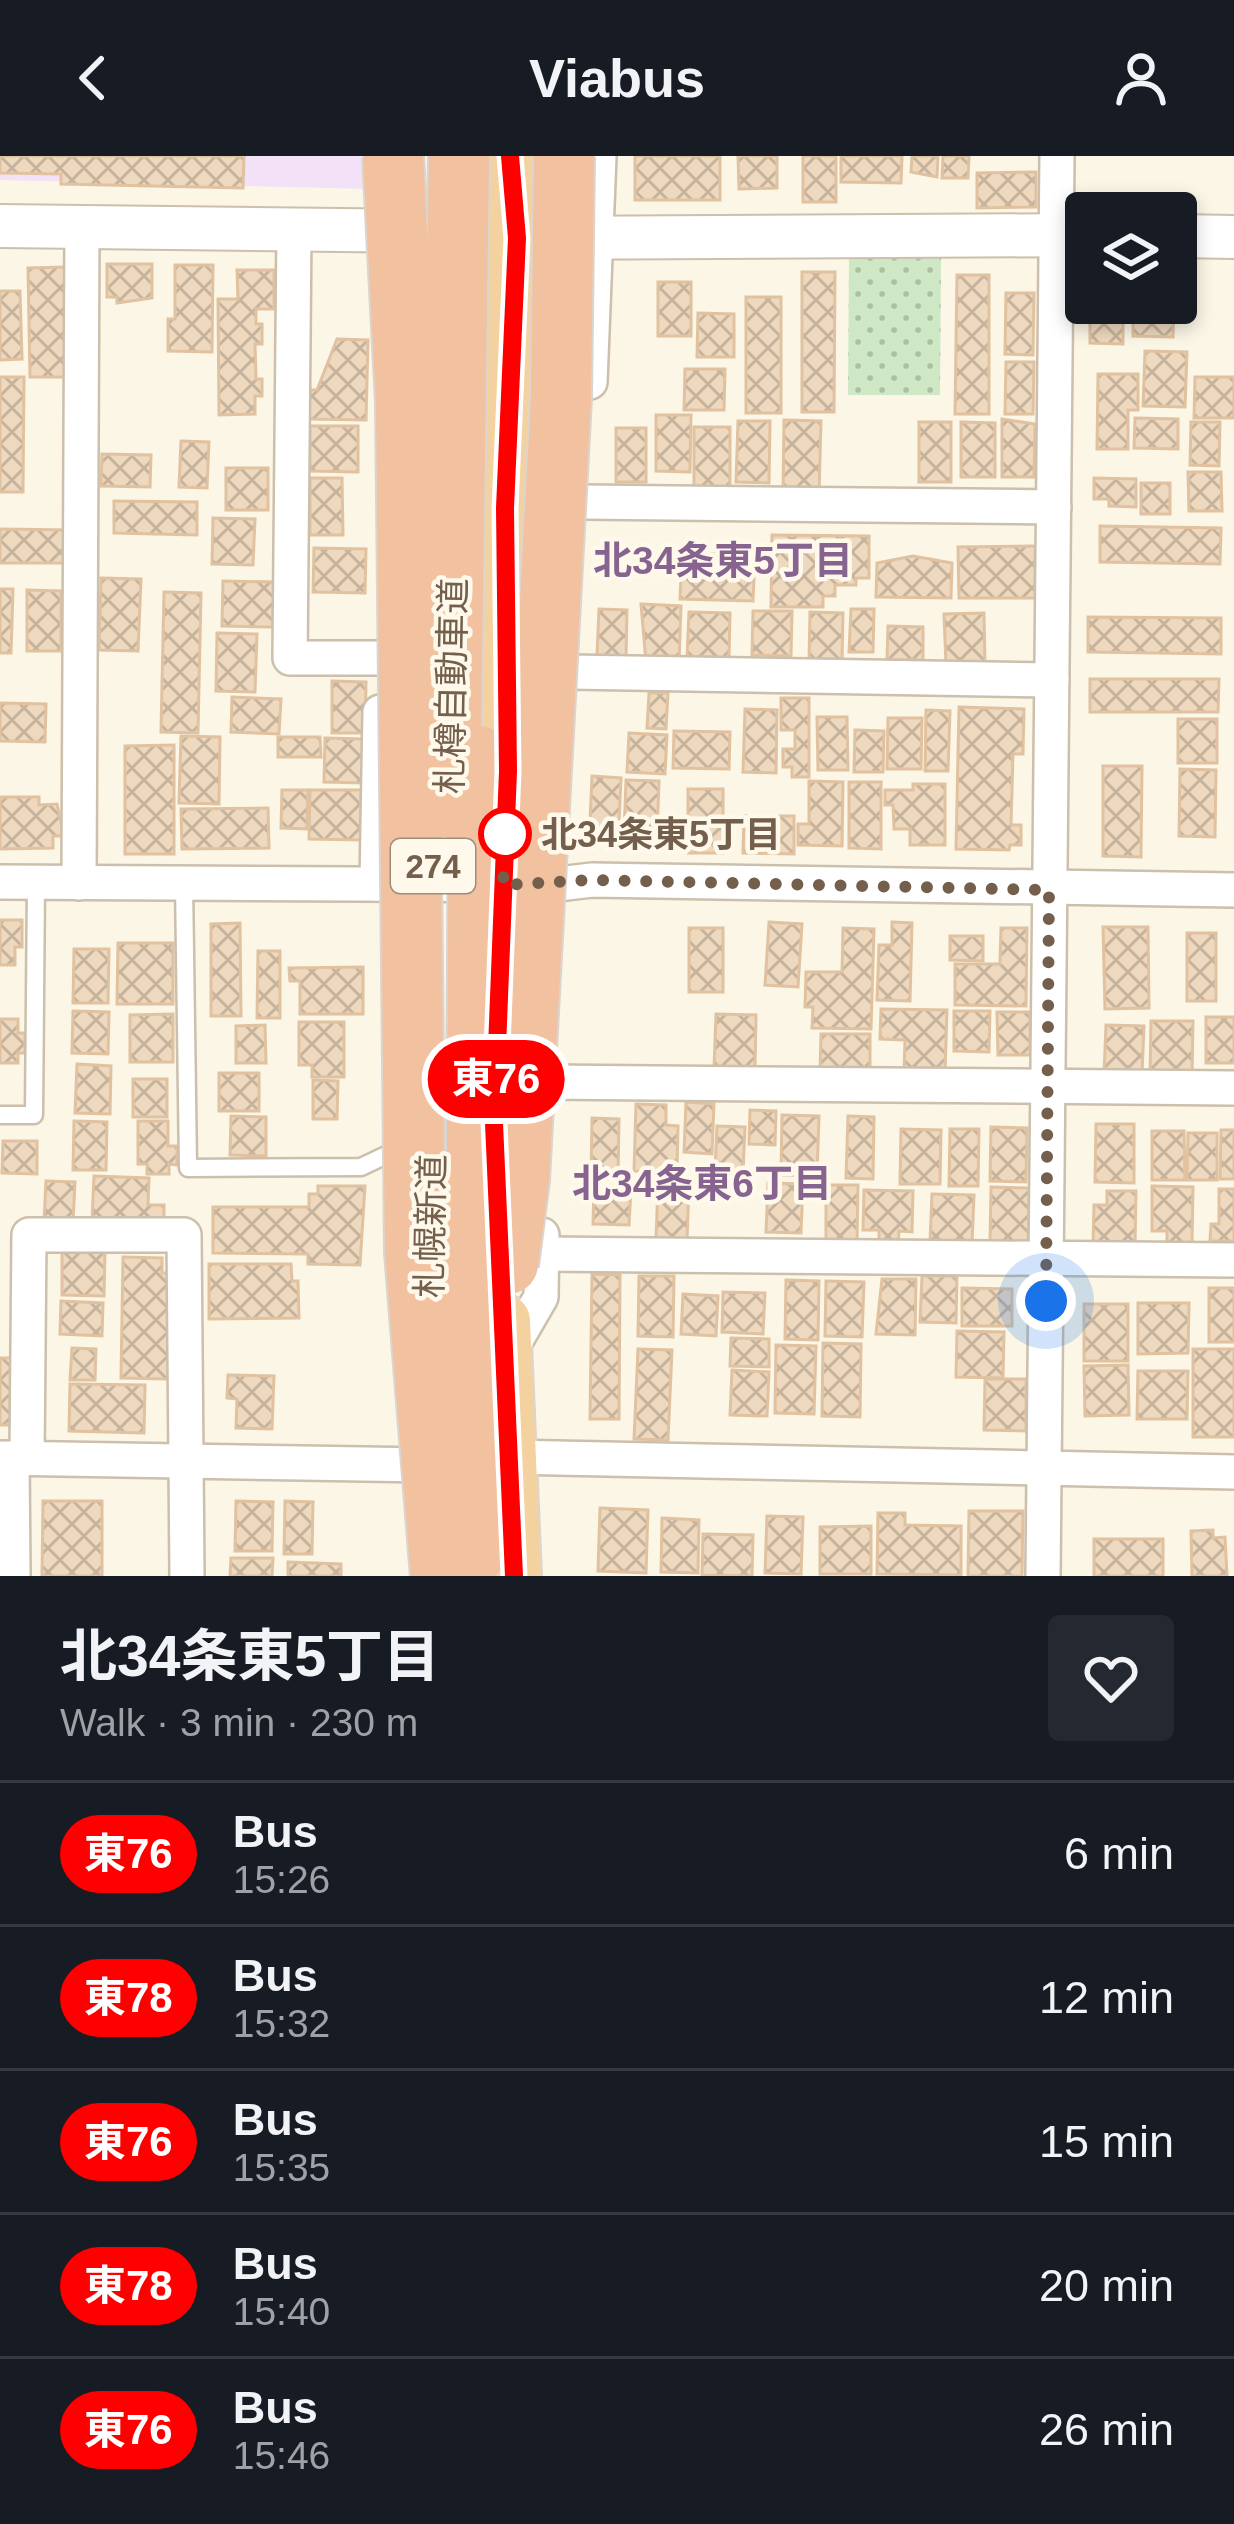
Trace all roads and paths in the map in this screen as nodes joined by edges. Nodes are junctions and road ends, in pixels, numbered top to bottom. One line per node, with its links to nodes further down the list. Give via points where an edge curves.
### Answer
1 (393, 156): 55 (highway, bridge, via 406,402 415,1252)
2 (443, 156): 13 (highway, 札幌新道 / 274)
3 (459, 156): 55 (highway, 札樽自動車道, bridge)
4 (491, 156): 51 (highway, 札樽自動車道, bridge)
5 (510, 156): 18 (highway, 札幌新道 / 274)
6 (564, 156): 51 (highway, bridge, via 561,398 519,1179)
7 (599, 156): 16 (street)
8 (1057, 156): 9 (street)
9 (1065, 201)
10 (0, 226): 11 (street)
11 (82, 228): 12 (street); 29 (street)
12 (294, 230): 13 (street); 23 (street, via 290,658)
13 (442, 231): 18 (street); 20 (highway, 札幌新道 / 274)
14 (1065, 235): 16 (street)
15 (1197, 236): 17 (street)
16 (597, 237): 18 (street); 21 (street)
17 (1234, 237)
18 (517, 238): 26 (highway, 札幌新道 / 274, via 505,508)
19 (1065, 324): 22 (street)
20 (439, 333): 23 (street, via 386,381); 32 (highway, 札幌新道 / 274)
21 (584, 502): 22 (street); 24 (street)
22 (1054, 508): 25 (street)
23 (381, 658): 31 (street)
24 (570, 672): 25 (street); 26 (street)
25 (1052, 680): 34 (street)
26 (508, 771): 33 (highway, 札幌新道 / 274)
27 (0, 882): 28 (street)
28 (35, 883): 29 (street); 39 (lane, via 34,1115)
29 (79, 883): 30 (street)
30 (184, 884): 31 (street); 40 (lane, via 188,1168 362,1167 393,1148)
31 (377, 884): 32 (street)
32 (433, 884): 33 (street); 40 (highway, 札幌新道 / 274)
33 (527, 885): 34 (street); 36 (street); 44 (highway, 札幌新道 / 274, via 494,1123)
34 (1049, 890): 35 (street); 37 (street)
35 (1234, 890)
36 (545, 1082): 37 (street); 41 (street)
37 (1048, 1085): 38 (street); 42 (street)
38 (1234, 1088)
39 (0, 1115)
40 (431, 1148): 48 (highway, 札幌新道 / 274)
41 (542, 1255): 42 (street); 44 (street, via 542,1298)
42 (1046, 1259): 43 (street); 49 (street)
43 (1234, 1260)
44 (504, 1360): 45 (highway, 札幌新道 / 274)
45 (508, 1457): 49 (street); 57 (highway, 札幌新道 / 274)
46 (13, 1458): 47 (street); 47 (street, via 29,1235 184,1235); 52 (street)
47 (182, 1460): 48 (street); 53 (street)
48 (427, 1465): 54 (highway, 札幌新道 / 274)
49 (1044, 1468): 50 (street); 58 (street)
50 (1234, 1472)
51 (475, 1508): 56 (highway, 札樽自動車道, bridge)
52 (13, 1576)
53 (187, 1576)
54 (423, 1576)
55 (444, 1576)
56 (476, 1576)
57 (514, 1576)
58 (1042, 1576)

